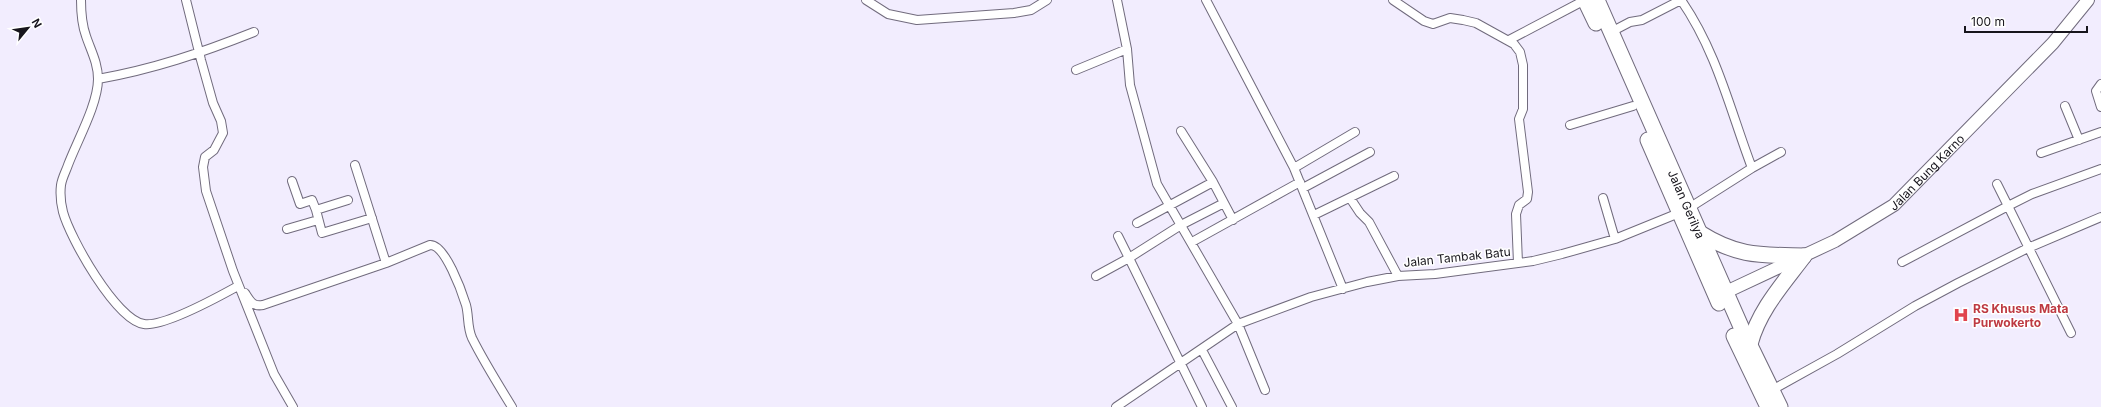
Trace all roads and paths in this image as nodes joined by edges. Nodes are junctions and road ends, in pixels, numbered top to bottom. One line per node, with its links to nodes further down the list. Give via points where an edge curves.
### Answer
1 (81, 0): 18 (street, via 86,35 96,62)
2 (186, 0): 16 (street)
3 (866, 0): 4 (street, via 888,14 917,20 1014,13 1031,10)
4 (1047, 0)
5 (1117, 0): 15 (street)
6 (1206, 0): 32 (street)
7 (1393, 0): 14 (street, via 1424,21 1434,24 1450,18 1463,20 1476,23)
8 (1585, 0): 14 (street); 20 (highway, Jalan Gerilya)
9 (1597, 0): 13 (highway, Jalan Gerilya)
10 (1681, 0): 13 (street); 33 (street, via 1700,32 1724,83)
11 (2088, 0): 61 (main road, Jalan Bung Karno, via 2053,43 1894,205)
12 (254, 32): 16 (street)
13 (1611, 32): 47 (highway, Jalan Gerilya)
14 (1509, 40): 65 (street, via 1520,52 1524,78 1523,108 1519,119 1528,192 1527,199 1519,205 1516,214)
15 (1127, 49): 17 (street); 44 (street, via 1130,85 1154,178)
16 (199, 54): 18 (street, via 128,74); 68 (street, via 223,132 214,150 205,157 203,178)
17 (1076, 70)
18 (98, 79): 68 (street, via 91,109 61,182 61,195 63,212 77,245 115,305 127,316 143,324 152,324 216,298)
19 (2101, 84): 22 (street, via 2096,91)
20 (1633, 106): 23 (street); 47 (highway, Jalan Gerilya)
21 (2064, 106): 27 (street)
22 (2101, 107)
23 (1570, 125)
24 (1181, 131): 37 (street)
25 (1355, 132): 32 (street)
26 (2101, 132): 27 (street)
27 (2079, 140): 30 (street)
28 (1370, 152): 39 (street)
29 (1781, 152): 33 (street, Jalan Tambak Batu)
30 (2041, 153)
31 (355, 165): 49 (street)
32 (1294, 168): 39 (street)
33 (1752, 168): 47 (street, Jalan Tambak Batu)
34 (2101, 169): 45 (street, via 2032,194)
35 (1394, 176): 40 (street)
36 (292, 181): 46 (street, via 300,204 312,200)
37 (1213, 182): 43 (street); 44 (street)
38 (1997, 184): 45 (street)
39 (1302, 185): 48 (street); 52 (street)
40 (1350, 198): 48 (street); 67 (street, via 1371,225)
41 (1603, 198): 58 (street)
42 (348, 200): 46 (street)
43 (1224, 203): 52 (street); 54 (street)
44 (1170, 206): 53 (street); 54 (street)
45 (2008, 206): 60 (street); 63 (street)
46 (316, 210): 51 (street)
47 (1684, 210): 56 (highway, Jalan Gerilya); 58 (street, Jalan Tambak Batu); 72 (highway, Jalan Gerilya)
48 (1314, 215): 69 (street)
49 (372, 218): 51 (street, via 322,233); 64 (street)
50 (2101, 218): 60 (street)
51 (318, 220): 55 (street)
52 (1233, 220): 59 (street)
53 (1137, 223)
54 (1181, 225): 59 (street); 62 (street)
55 (287, 229)
56 (1700, 233): 61 (highway, via 1735,251 1756,255); 70 (highway, Jalan Gerilya)
57 (1118, 236): 62 (street)
58 (1615, 239): 65 (street, Jalan Tambak Batu)
59 (1192, 242): 71 (street)
60 (2028, 248): 73 (street); 78 (street, via 1914,306 1837,354)
61 (1804, 256): 70 (main road, Jalan Bung Karno); 74 (highway, via 1762,311 1754,326)
62 (1129, 258): 66 (street); 76 (street)
63 (1902, 262)
64 (386, 263): 68 (street, via 259,306 251,302 244,290); 81 (street, via 430,244 437,245 462,292 471,336)
65 (1518, 263): 67 (street, Jalan Tambak Batu)
66 (1096, 276)
67 (1398, 276): 69 (street, Jalan Tambak Batu)
68 (238, 286): 80 (street, via 274,374)
69 (1343, 288): 71 (street, Jalan Tambak Batu)
70 (1726, 292): 72 (highway, Jalan Gerilya)
71 (1238, 324): 75 (street, Jalan Tambak Batu); 77 (street)
72 (1738, 332): 74 (highway, Jalan Gerilya); 85 (highway, Jalan Gerilya)
73 (2071, 333)
74 (1750, 344): 78 (highway, Jalan Gerilya)
75 (1202, 350): 76 (street, Jalan Tambak Batu); 84 (street)
76 (1181, 362): 79 (street, Jalan Tambak Batu); 83 (street)
77 (1265, 390)
78 (1772, 390): 86 (highway, Jalan Gerilya)
79 (1127, 404): 82 (street, Jalan Tambak Batu)
80 (293, 407)
81 (512, 407)
82 (1116, 407)
83 (1202, 407)
84 (1232, 407)
85 (1768, 407)
86 (1780, 407)

